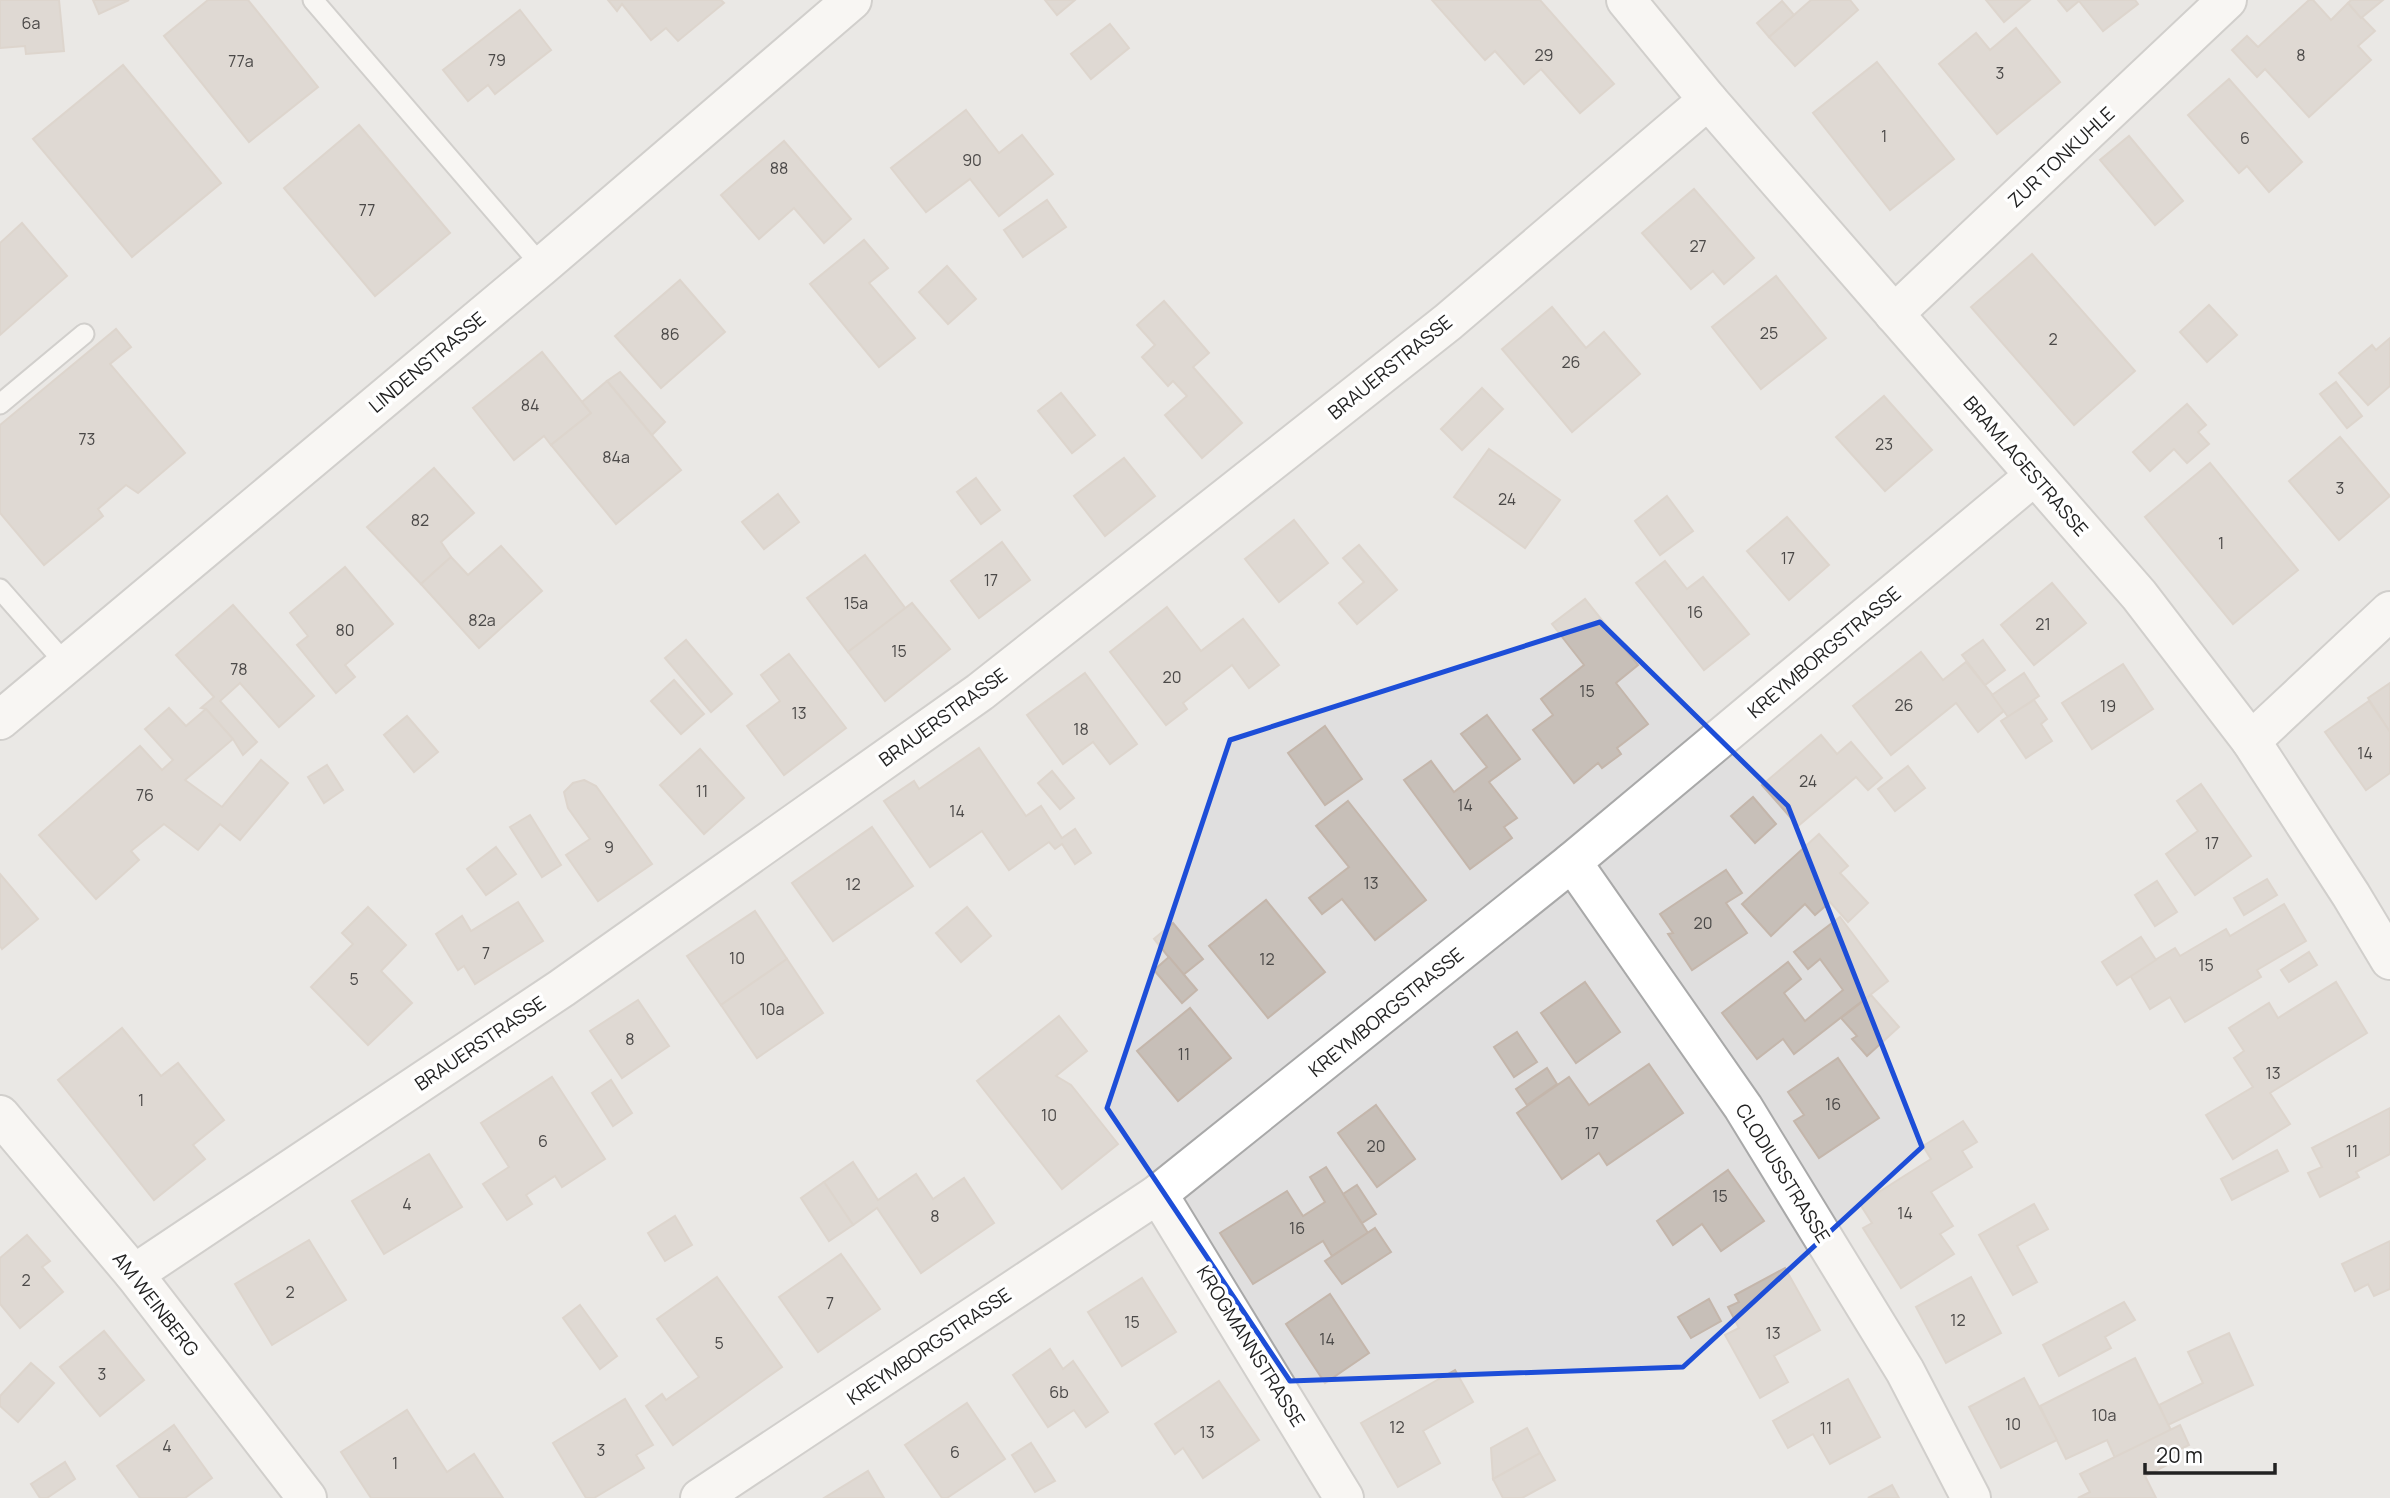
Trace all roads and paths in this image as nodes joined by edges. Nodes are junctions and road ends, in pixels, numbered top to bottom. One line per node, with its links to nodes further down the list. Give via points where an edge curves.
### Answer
1 (313, 0): 6 (lane)
2 (852, 0): 6 (street, LINDENSTRASSE)
3 (1626, 0): 5 (street, BRAMLAGESTRASSE)
4 (2227, 0): 7 (street, ZUR TONKUHLE)
5 (1708, 100): 7 (street, BRAMLAGESTRASSE); 20 (street, BRAUERSTRASSE, via 1448,322 980,692 562,988)
6 (542, 266): 13 (street, LINDENSTRASSE)
7 (1894, 314): 10 (street, BRAMLAGESTRASSE)
8 (84, 334): 9 (lane)
9 (0, 404)
10 (2034, 476): 15 (street, BRAMLAGESTRASSE, via 2139,595); 16 (street, KREYMBORGSTRASSE)
11 (0, 589): 13 (lane)
12 (2390, 611): 15 (street)
13 (66, 664): 14 (street, LINDENSTRASSE)
14 (0, 720)
15 (2251, 741): 17 (street, BRAMLAGESTRASSE)
16 (1572, 862): 19 (street, KREYMBORGSTRASSE); 24 (street, CLODIUSSTRASSE, via 1743,1107 1905,1371)
17 (2390, 960)
18 (0, 1115): 20 (street, AM WEINBERG)
19 (1158, 1194): 22 (street, KREYMBORGSTRASSE); 23 (street, KROGMANNSTRASSE)
20 (134, 1274): 21 (street, AM WEINBERG)
21 (307, 1498)
22 (700, 1498)
23 (1344, 1498)
24 (1971, 1498)

